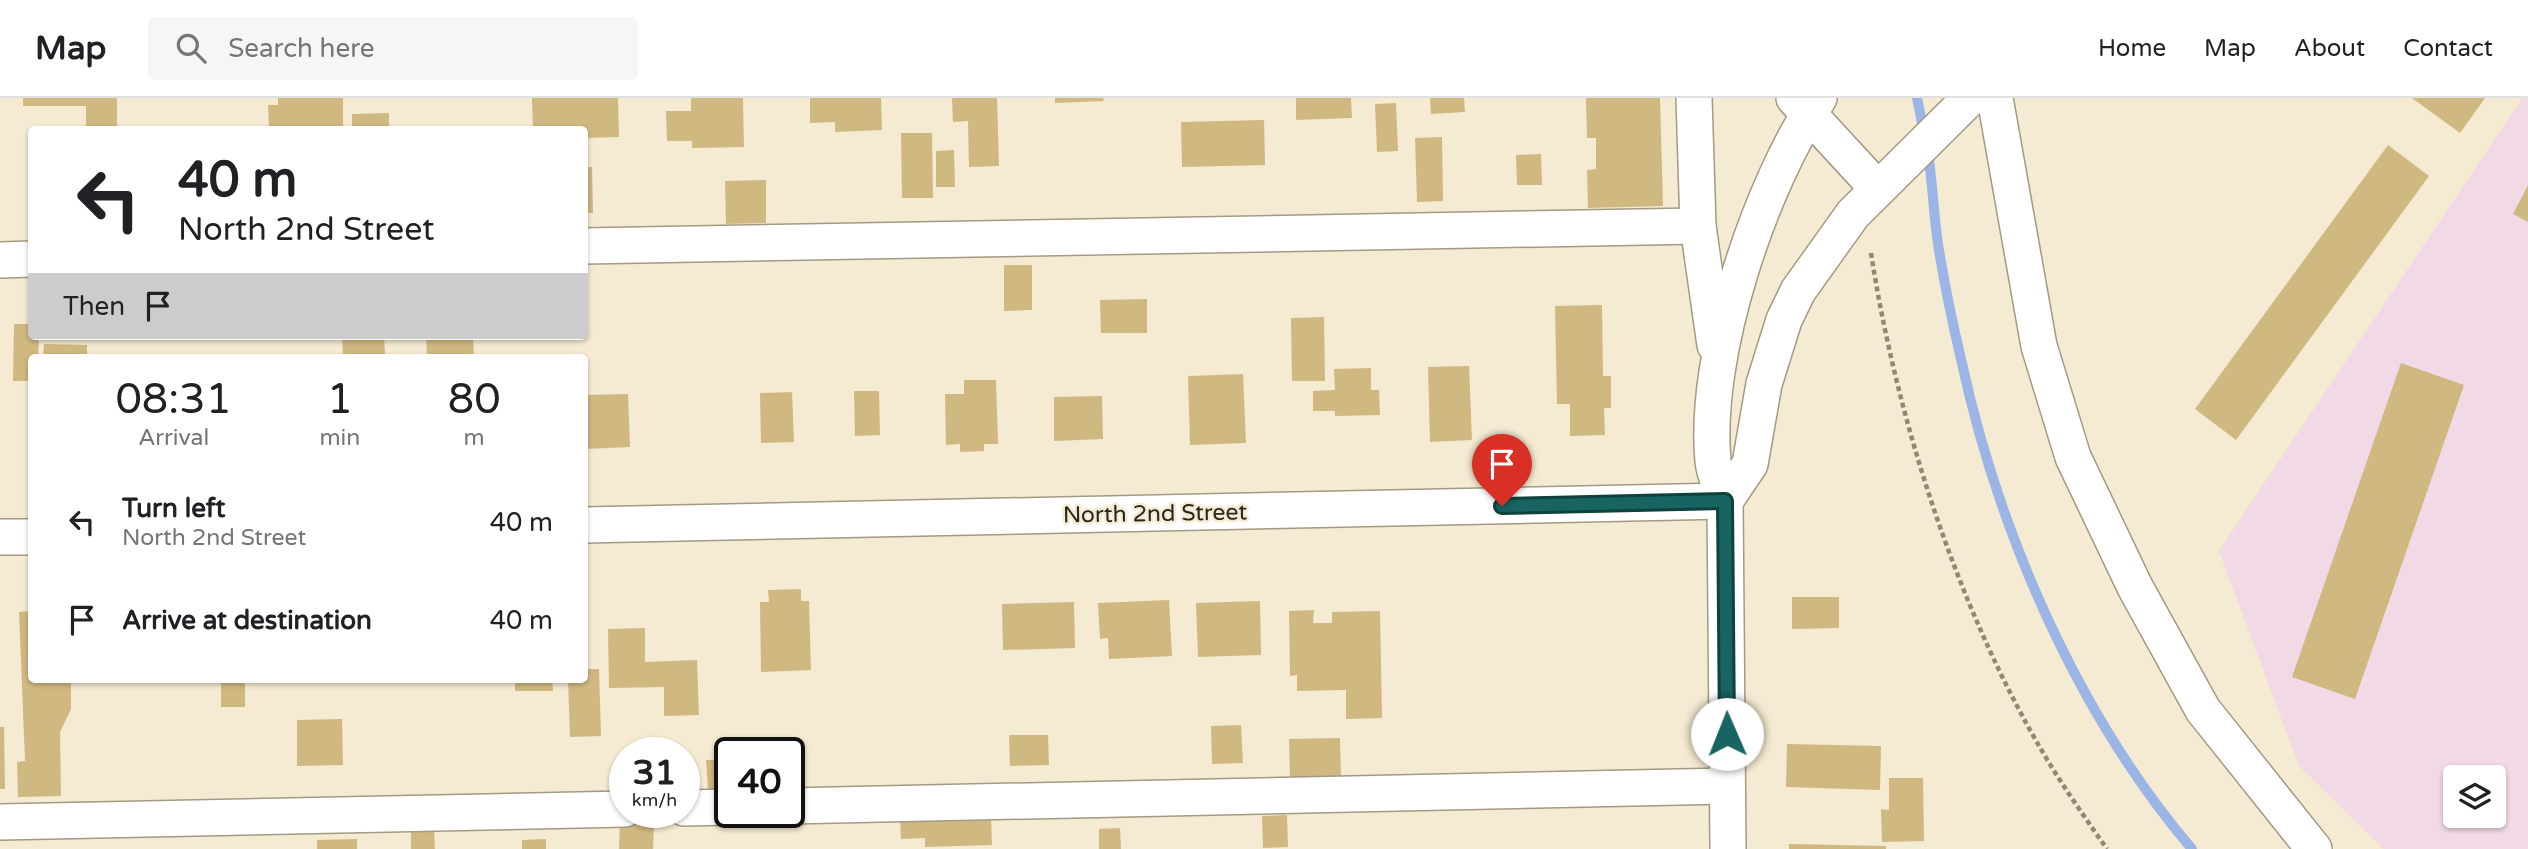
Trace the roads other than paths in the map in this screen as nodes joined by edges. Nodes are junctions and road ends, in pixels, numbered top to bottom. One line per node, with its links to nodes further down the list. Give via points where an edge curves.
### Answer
1 (1694, 98): 6 (street)
2 (1995, 98): 20 (street, via 2039,346 2073,457 2135,587 2203,710)
3 (1807, 103): 5 (street); 10 (street, via 1754,231)
4 (1964, 104): 5 (street)
5 (1877, 188): 11 (street, via 1798,290 1764,384 1750,464)
6 (1698, 226): 7 (street); 10 (street)
7 (588, 246)
8 (28, 259): 9 (street)
9 (0, 260)
10 (1718, 372): 11 (street, via 1713,462)
11 (1725, 501): 12 (street, North 2nd Street); 15 (street)
12 (588, 525)
13 (0, 537): 14 (street)
14 (28, 537)
15 (1727, 786): 16 (street); 19 (street)
16 (805, 806)
17 (609, 809): 18 (street)
18 (0, 822)
19 (1728, 849)
20 (2314, 849)

